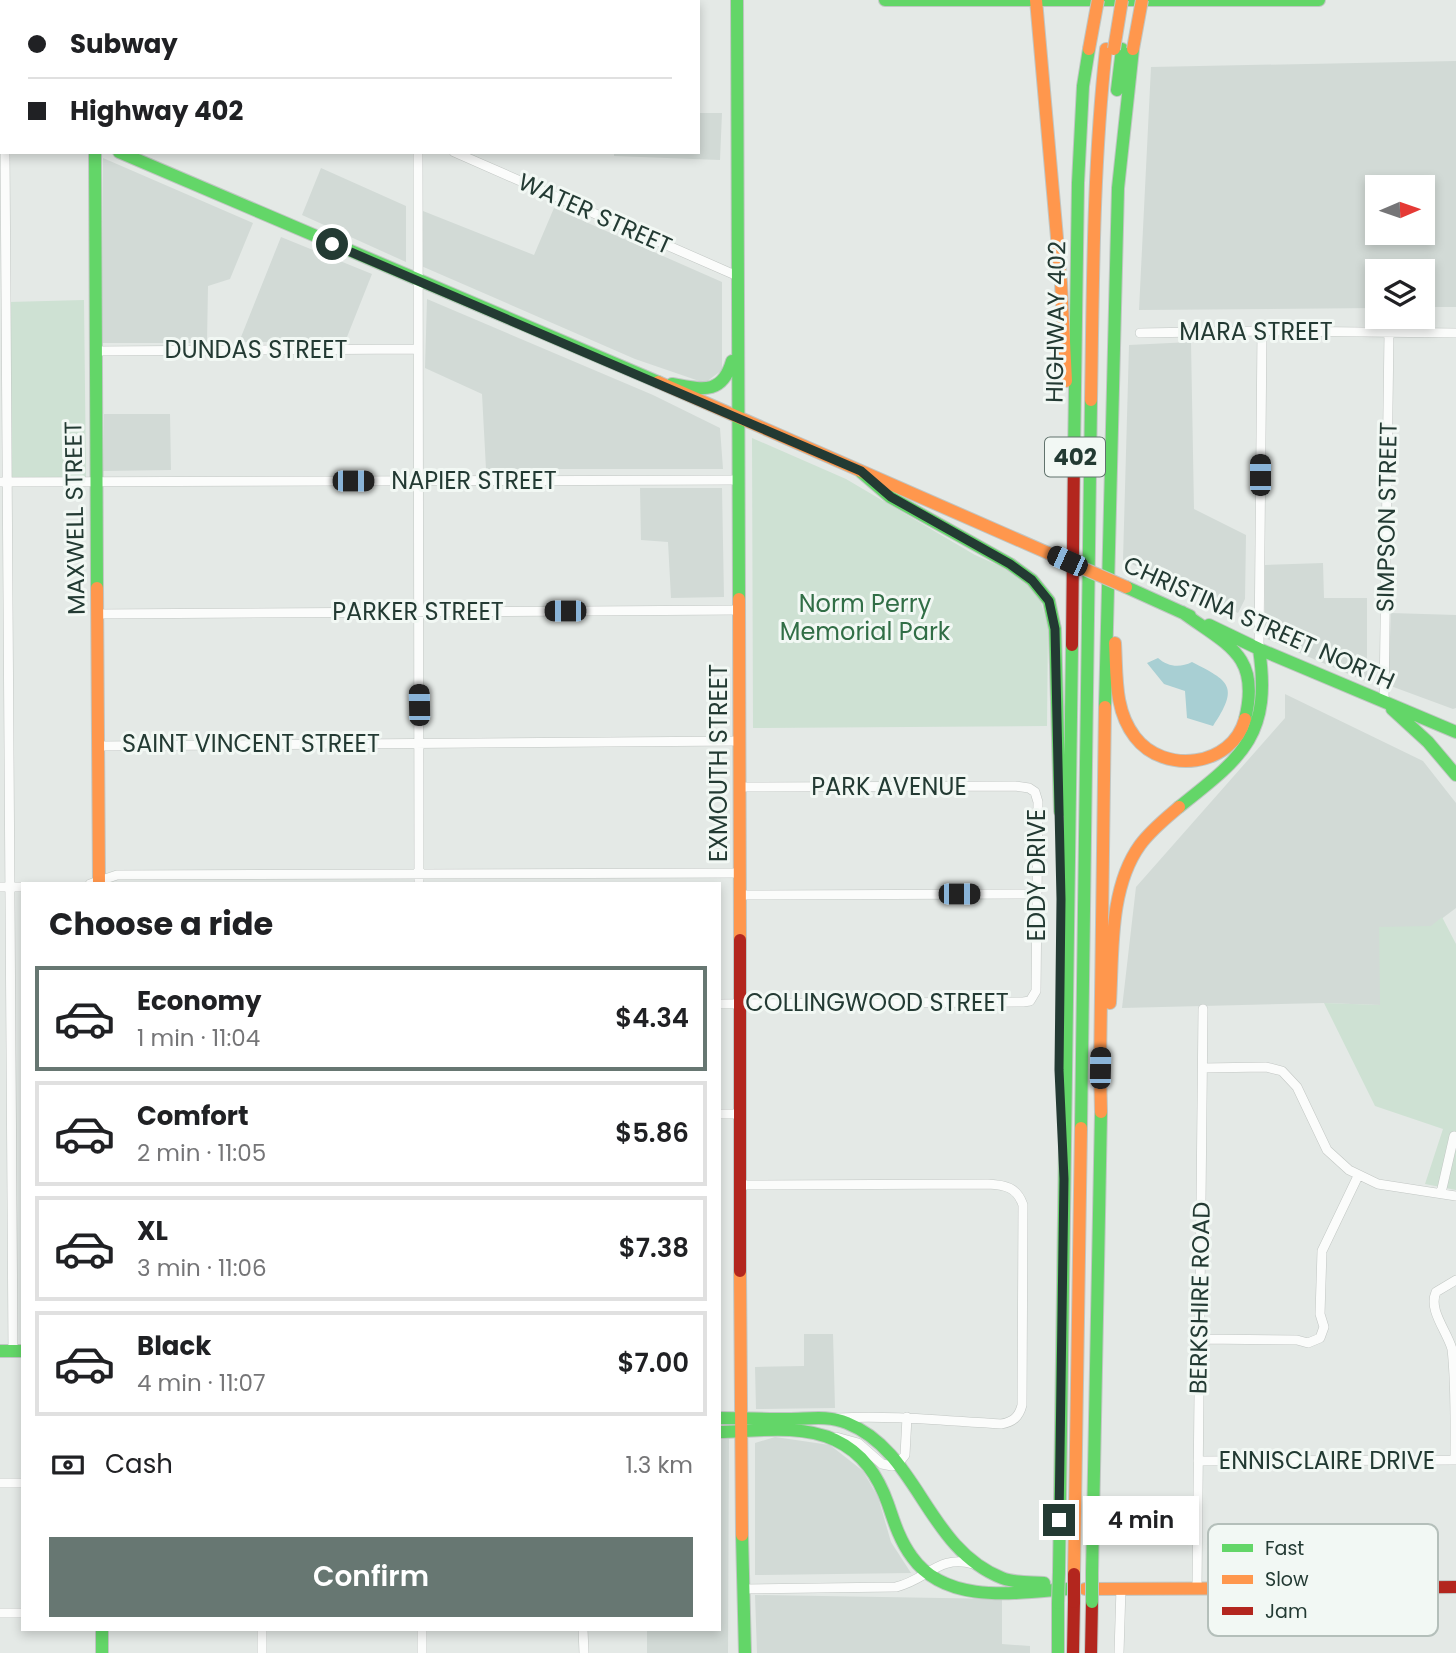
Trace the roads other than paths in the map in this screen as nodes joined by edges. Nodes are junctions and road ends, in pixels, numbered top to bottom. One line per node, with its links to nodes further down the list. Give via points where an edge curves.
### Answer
1 (737, 0): 16 (main road, EXMOUTH STREET)
2 (885, 0): 9 (main road)
3 (1097, 0): 37 (main road, HIGHWAY 402 / 402, bridge, via 1083,96 1078,183)
4 (1114, 0): 10 (main road)
5 (1122, 0): 10 (main road, HIGHWAY 402 / 402, bridge)
6 (1130, 0): 10 (main road)
7 (1142, 0): 10 (main road, bridge)
8 (1319, 0): 9 (main road)
9 (1036, 1): 37 (main road, via 1065,341)
10 (1119, 49): 32 (main road); 87 (main road, HIGHWAY 402 / 402, via 1105,145 1103,217)
11 (5, 154): 30 (street)
12 (95, 154): 24 (main road, MAXWELL STREET)
13 (124, 154): 17 (main road, CHRISTINA STREET NORTH)
14 (418, 154): 17 (street)
15 (459, 154): 16 (street, WATER STREET)
16 (735, 275): 22 (main road, EXMOUTH STREET)
17 (416, 280): 23 (street); 25 (main road, CHRISTINA STREET NORTH)
18 (1262, 331): 20 (street, MARA STREET); 21 (street, MARA STREET); 38 (street)
19 (1456, 332): 21 (street, MARA STREET)
20 (1140, 333)
21 (1389, 333): 39 (street, SIMPSON STREET)
22 (736, 340): 25 (main road, via 731,369 719,386); 26 (main road, EXMOUTH STREET)
23 (417, 349): 24 (street, DUNDAS STREET); 29 (street)
24 (95, 351): 31 (main road, MAXWELL STREET)
25 (655, 381): 26 (main road, CHRISTINA STREET NORTH)
26 (738, 418): 27 (main road, CHRISTINA STREET NORTH); 28 (main road, EXMOUTH STREET)
27 (861, 471): 35 (main road, CHRISTINA STREET NORTH, bridge); 66 (main road, via 891,497 1024,573 1039,586 1052,609)
28 (739, 480): 29 (street, NAPIER STREET); 33 (main road, EXMOUTH STREET)
29 (418, 481): 31 (street, NAPIER STREET); 34 (street)
30 (3, 482): 31 (street, NAPIER STREET); 53 (street)
31 (95, 482): 36 (main road, MAXWELL STREET)
32 (1110, 549): 35 (main road, via 1122,714 1145,749 1166,759 1189,762 1211,757 1233,743 1246,721 1251,692 1248,671 1237,653); 63 (main road)
33 (740, 611): 34 (street, PARKER STREET); 43 (main road, EXMOUTH STREET)
34 (418, 612): 36 (street, PARKER STREET); 44 (street)
35 (1182, 612): 38 (main road, CHRISTINA STREET NORTH)
36 (97, 614): 45 (main road, MAXWELL STREET)
37 (1073, 629): 66 (main road, HIGHWAY 402 / 402)
38 (1259, 649): 39 (main road, CHRISTINA STREET NORTH); 63 (main road, via 1264,689 1254,736 1234,762 1158,825 1136,850 1128,868 1118,906)
39 (1384, 701): 40 (main road, CHRISTINA STREET NORTH); 46 (main road)
40 (1429, 720): 41 (main road); 42 (main road, CHRISTINA STREET NORTH)
41 (1456, 721)
42 (1456, 732)
43 (740, 741): 44 (street, SAINT VINCENT STREET); 47 (main road, EXMOUTH STREET)
44 (419, 743): 45 (street, SAINT VINCENT STREET); 50 (street)
45 (99, 746): 51 (main road, MAXWELL STREET)
46 (1456, 775)
47 (740, 787): 48 (street, PARK AVENUE, via 1015,786); 49 (main road, EXMOUTH STREET)
48 (1035, 792): 54 (street, EDDY DRIVE)
49 (740, 873): 50 (street); 55 (main road, EXMOUTH STREET)
50 (419, 879): 52 (street, via 117,875)
51 (96, 882)
52 (99, 882)
53 (4, 887): 72 (street)
54 (1037, 894): 55 (street); 56 (street, EDDY DRIVE)
55 (740, 895): 58 (main road, EXMOUTH STREET)
56 (1033, 998): 58 (street, COLLINGWOOD STREET, via 1023,1002)
57 (721, 1004): 58 (street, COLLINGWOOD STREET)
58 (741, 1004): 62 (main road, EXMOUTH STREET)
59 (1203, 1009): 60 (street, BERKSHIRE ROAD)
60 (1203, 1068): 65 (street, via 1266,1067 1287,1074 1327,1150); 71 (street, BERKSHIRE ROAD)
61 (721, 1114): 62 (street)
62 (741, 1114): 67 (main road, EXMOUTH STREET)
63 (1102, 1128): 87 (main road)
64 (1454, 1136): 68 (street)
65 (1358, 1176): 68 (street, via 1378,1184); 71 (street, via 1322,1251 1320,1314 1324,1327 1320,1338 1308,1343)
66 (1064, 1179): 109 (main road, HIGHWAY 402 / 402, bridge)
67 (741, 1185): 73 (street, via 988,1184 1009,1186 1020,1196 1020,1413 1010,1423 1001,1424); 75 (main road, EXMOUTH STREET)
68 (1441, 1194): 69 (street)
69 (1456, 1196)
70 (1456, 1280): 80 (street, via 1436,1292 1433,1301 1455,1363)
71 (1199, 1339): 81 (street, BERKSHIRE ROAD)
72 (12, 1351)
73 (907, 1417): 76 (street); 82 (street, via 905,1455)
74 (721, 1418): 75 (main road)
75 (742, 1418): 76 (main road); 78 (main road, EXMOUTH STREET)
76 (828, 1418): 82 (main road, via 865,1432)
77 (721, 1432): 78 (main road)
78 (742, 1432): 79 (main road); 96 (main road, EXMOUTH STREET)
79 (821, 1435): 82 (street, via 858,1443 886,1466); 86 (main road, via 852,1449 876,1474 902,1545)
80 (1456, 1460): 81 (street, ENNISCLAIRE DRIVE)
81 (1198, 1461): 90 (street, BERKSHIRE ROAD)
82 (898, 1464): 85 (main road, via 944,1536)
83 (0, 1483): 84 (street)
84 (21, 1483)
85 (978, 1566): 86 (street, via 947,1563); 94 (main road, via 1011,1581)
86 (928, 1573): 88 (main road); 89 (street)
87 (1083, 1573): 97 (main road, HIGHWAY 402 / 402)
88 (949, 1584): 89 (street, via 927,1579); 94 (main road, via 980,1592)
89 (896, 1587): 96 (street)
90 (1197, 1587): 91 (main road); 95 (main road)
91 (1208, 1587)
92 (1438, 1587): 93 (main road)
93 (1456, 1587)
94 (1094, 1588): 95 (main road)
95 (1121, 1588): 113 (street)
96 (744, 1589): 108 (main road, EXMOUTH STREET)
97 (1083, 1602): 110 (main road); 111 (main road, HIGHWAY 402 / 402); 112 (main road)
98 (21, 1613): 99 (street)
99 (0, 1614)
100 (102, 1631): 104 (main road)
101 (262, 1631): 105 (street)
102 (422, 1631): 106 (street)
103 (583, 1631): 107 (street)
104 (102, 1653)
105 (262, 1653)
106 (422, 1653)
107 (584, 1653)
108 (745, 1653)
109 (1058, 1653)
110 (1073, 1653)
111 (1082, 1653)
112 (1091, 1653)
113 (1119, 1653)

